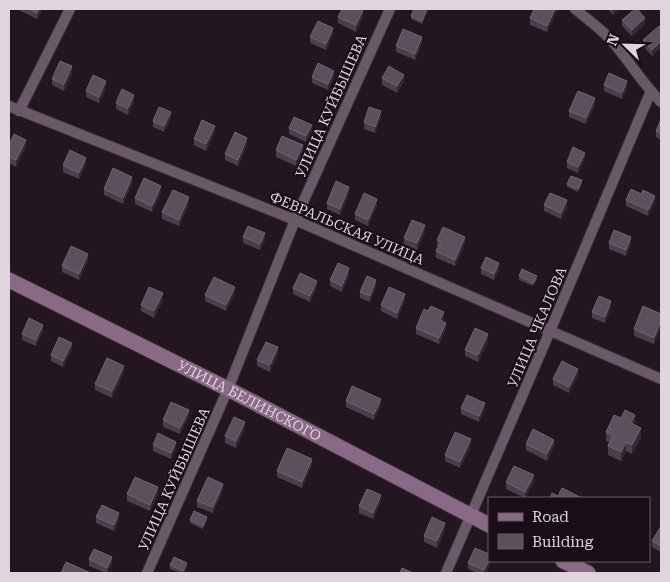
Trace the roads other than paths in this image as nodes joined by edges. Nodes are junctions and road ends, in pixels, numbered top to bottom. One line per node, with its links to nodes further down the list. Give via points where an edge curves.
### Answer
1 (70, 9): 6 (street, ФЕВРАЛЬСКАЯ УЛИЦА)
2 (390, 9): 7 (street, УЛИЦА КУЙБЫШЕВА)
3 (575, 9): 4 (street, via 609,37)
4 (651, 91): 5 (street); 9 (street, УЛИЦА ЧКАЛОВА)
5 (661, 102)
6 (14, 109): 7 (street, ФЕВРАЛЬСКАЯ УЛИЦА)
7 (296, 220): 9 (street, ФЕВРАЛЬСКАЯ УЛИЦА); 11 (street, УЛИЦА КУЙБЫШЕВА)
8 (9, 280): 11 (street, УЛИЦА БЕЛИНСКОГО)
9 (550, 332): 10 (street, ФЕВРАЛЬСКАЯ УЛИЦА); 12 (street, УЛИЦА ЧКАЛОВА)
10 (661, 379)
11 (228, 389): 12 (street, УЛИЦА БЕЛИНСКОГО); 15 (street, УЛИЦА КУЙБЫШЕВА)
12 (472, 516): 13 (street, УЛИЦА БЕЛИНСКОГО); 16 (street, УЛИЦА ЧКАЛОВА)
13 (488, 524)
14 (565, 562): 17 (street)
15 (147, 573)
16 (446, 573)
17 (588, 573)

